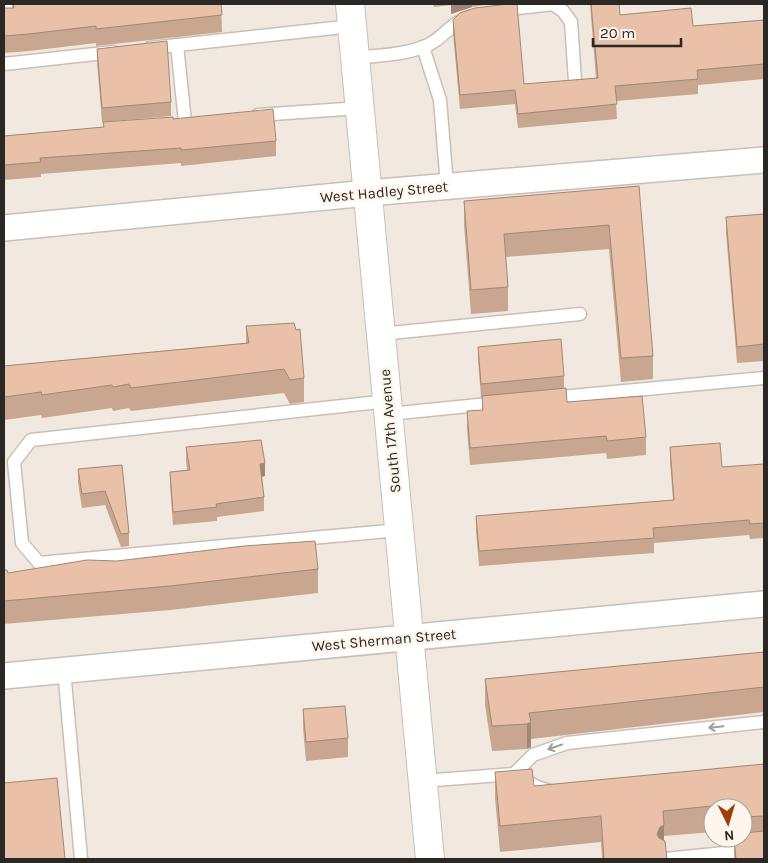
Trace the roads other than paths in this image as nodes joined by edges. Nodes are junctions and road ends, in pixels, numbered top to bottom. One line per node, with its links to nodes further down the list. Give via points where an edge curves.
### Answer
1 (38, 4): 2 (lane)
2 (4, 7)
3 (351, 15): 4 (lane); 6 (main road, South 17th Avenue)
4 (177, 45): 7 (lane); 11 (lane)
5 (423, 46): 6 (lane, via 415,50); 8 (lane, via 430,44 456,21 486,13 553,4 571,22); 13 (lane, via 440,100)
6 (355, 58): 9 (main road, South 17th Avenue)
7 (4, 64)
8 (576, 82)
9 (360, 108): 10 (lane); 14 (main road, South 17th Avenue)
10 (242, 116)
11 (185, 122)
12 (764, 160): 13 (street, West Hadley Street)
13 (447, 186): 14 (street, West Hadley Street)
14 (368, 193): 15 (street, West Hadley Street); 17 (main road, South 17th Avenue)
15 (4, 228)
16 (580, 314): 17 (lane)
17 (381, 334): 21 (main road, South 17th Avenue)
18 (764, 378): 19 (lane)
19 (537, 400)
20 (507, 402): 21 (lane)
21 (388, 408): 22 (main road, South 17th Avenue); 22 (lane, via 30,440 14,462 22,543 39,563)
22 (399, 530): 24 (main road, South 17th Avenue)
23 (764, 604): 24 (street, West Sherman Street)
24 (409, 638): 25 (street, West Sherman Street); 29 (main road, South 17th Avenue)
25 (64, 670): 26 (street, West Sherman Street); 32 (lane)
26 (4, 676)
27 (764, 722): 28 (lane, one-way to 28, via 567,743 533,755)
28 (514, 774): 29 (lane); 30 (lane, via 537,787)
29 (422, 781): 33 (main road, South 17th Avenue)
30 (560, 793)
31 (764, 849): 34 (lane)
32 (81, 859)
33 (430, 859)
34 (665, 859)

